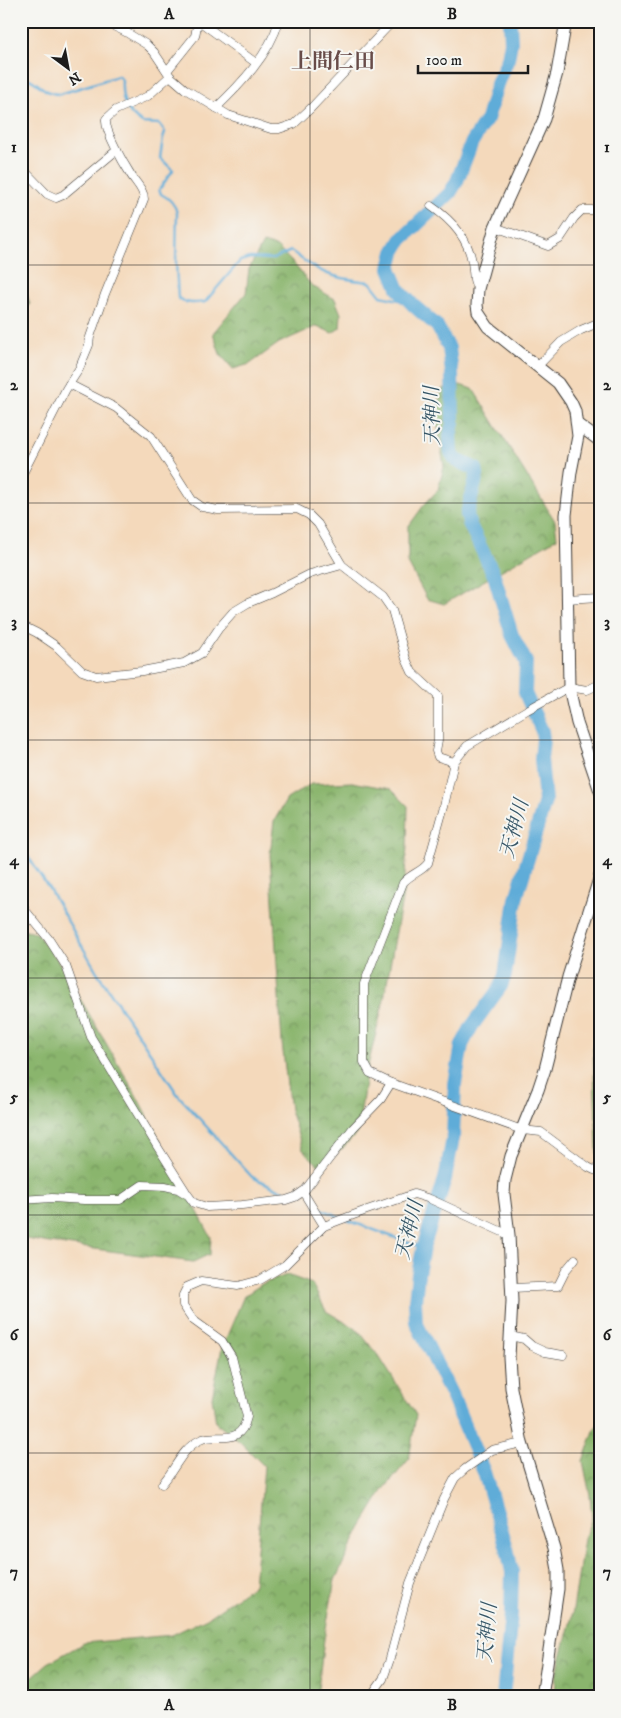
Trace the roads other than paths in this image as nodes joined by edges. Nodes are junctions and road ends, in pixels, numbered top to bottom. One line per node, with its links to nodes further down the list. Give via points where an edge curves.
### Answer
1 (102, 21): 7 (street)
2 (131, 21): 7 (street)
3 (199, 21): 8 (street); 9 (street, via 195,36)
4 (279, 21): 8 (street, via 275,34)
5 (393, 21): 10 (street, via 294,124 271,129)
6 (566, 21): 15 (street, via 557,73 544,119)
7 (124, 31): 9 (street, via 147,45)
8 (256, 63): 10 (street)
9 (168, 74): 10 (street); 11 (street, via 148,96 116,110 106,119 106,128)
10 (216, 108)
11 (117, 150): 12 (street, via 56,198 47,194); 19 (street, via 144,199 104,294 89,345)
12 (21, 167)
13 (430, 206): 16 (street, via 454,224 468,246 473,281)
14 (600, 210): 15 (street, via 582,210 560,239 548,246)
15 (495, 227): 16 (street)
16 (478, 289): 18 (street, via 478,312 488,327)
17 (600, 322): 18 (street, via 561,342)
18 (538, 366): 20 (street, via 565,392)
19 (69, 384): 22 (street); 23 (street, via 116,408 151,436 192,500 202,507 218,510 297,509 318,524)
20 (577, 424): 21 (street); 25 (street, via 566,515)
21 (600, 441)
22 (21, 477)
23 (342, 565): 26 (street, via 310,574 233,612 202,653 184,663 142,671 96,676 82,671 56,646); 29 (street, via 383,597 392,610 412,672 438,696 438,758)
24 (600, 597): 25 (street)
25 (567, 599): 28 (street)
26 (21, 625)
27 (600, 684): 28 (street, via 587,690)
28 (569, 687): 29 (street, via 467,746); 30 (street, via 576,723)
29 (454, 762): 33 (street, via 428,862 403,883 364,984 364,1062 370,1074)
30 (600, 792)
31 (600, 876): 34 (street, via 568,977 545,1069)
32 (21, 905): 37 (street, via 66,966 91,1037)
33 (391, 1083): 34 (street); 36 (street, via 382,1099 353,1128)
34 (522, 1130): 35 (street, via 541,1132 588,1167); 40 (street, via 505,1180)
35 (600, 1171)
36 (303, 1192): 37 (street, via 286,1200 207,1207 194,1203); 39 (street)
37 (188, 1195): 38 (street, via 165,1186 142,1185 120,1200)
38 (21, 1200)
39 (324, 1226): 40 (street, via 414,1194); 46 (street, via 285,1265 260,1280 238,1286 201,1281 184,1290 182,1302 190,1316 222,1341 232,1357 247,1417 242,1430 226,1438 202,1439 192,1444)
40 (508, 1235): 42 (street)
41 (575, 1259): 42 (street, via 558,1286)
42 (512, 1288): 43 (street)
43 (510, 1336): 44 (street, via 545,1352); 45 (street, via 509,1369)
44 (563, 1355)
45 (522, 1443): 47 (street, via 492,1450 455,1478 410,1583 383,1679); 48 (street, via 558,1570)
46 (162, 1484)
47 (370, 1697)
48 (542, 1697)

